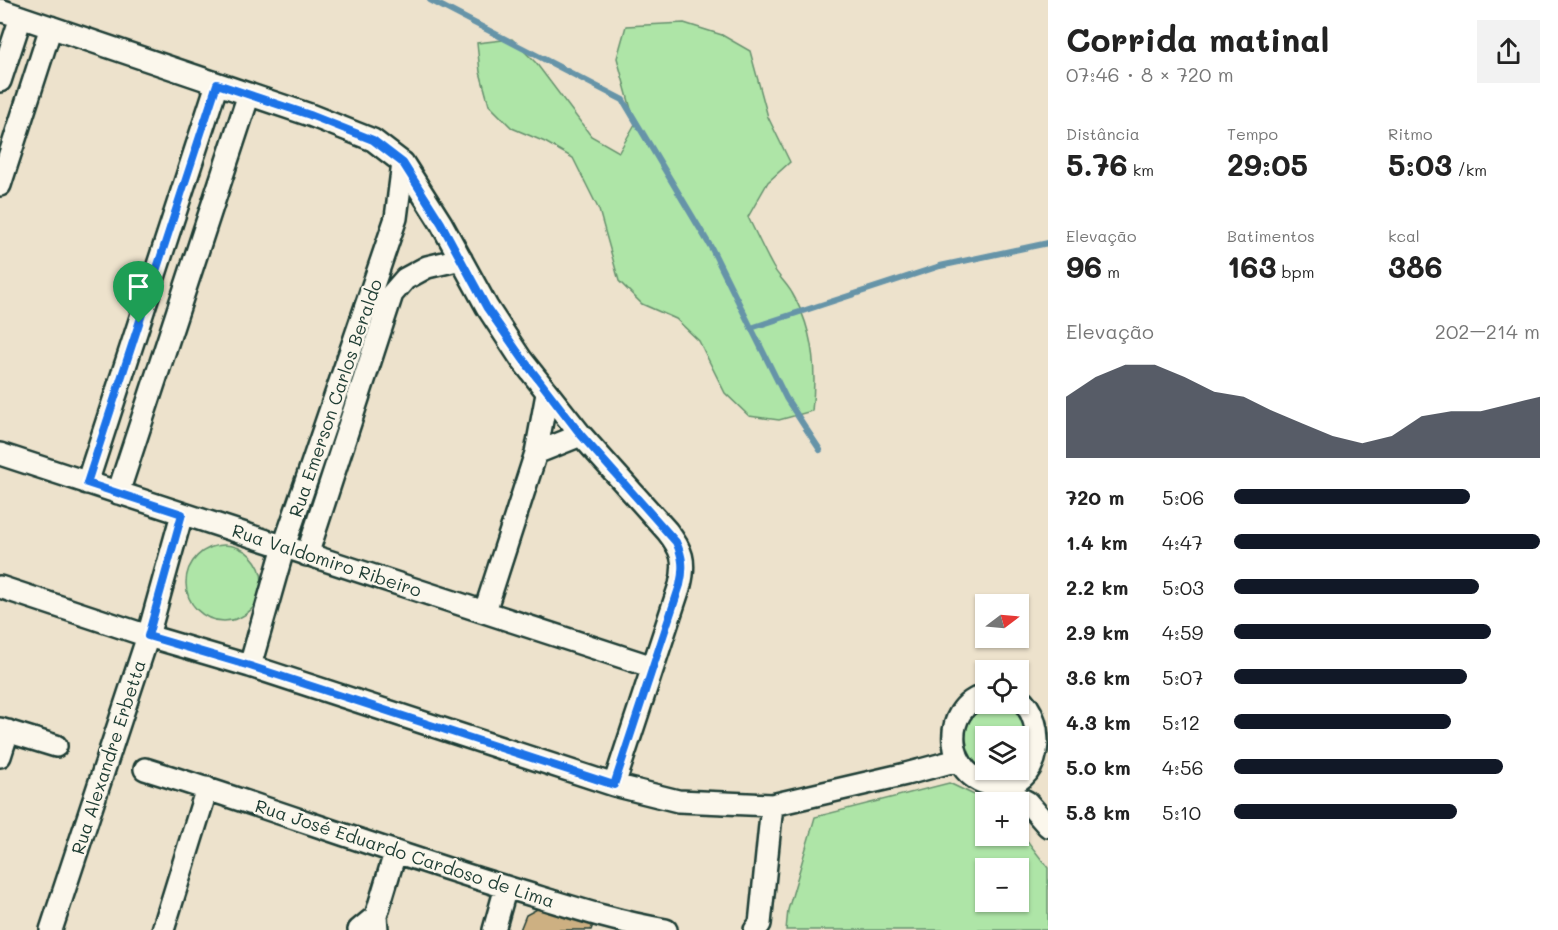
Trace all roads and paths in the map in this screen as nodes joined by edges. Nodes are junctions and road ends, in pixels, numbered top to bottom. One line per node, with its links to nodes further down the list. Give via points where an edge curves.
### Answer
1 (0, 10): 2 (street)
2 (21, 17): 3 (street); 4 (street)
3 (51, 27): 5 (street); 8 (street)
4 (0, 81)
5 (217, 84): 6 (street); 14 (street)
6 (249, 94): 7 (street, via 373,140); 15 (street)
7 (403, 163): 9 (street); 17 (street, Rua Emerson Carlos Beraldo, via 396,218)
8 (0, 184)
9 (461, 259): 10 (street, via 487,308); 18 (street, Rua Emerson Carlos Beraldo, via 427,267 405,279 392,294)
10 (547, 394): 11 (street); 12 (street)
11 (581, 435): 12 (street); 23 (street, via 667,531 682,556 684,571)
12 (536, 453): 20 (street)
13 (0, 454): 14 (street, Rua Valdomiro Ribeiro)
14 (87, 483): 15 (street, Rua Valdomiro Ribeiro)
15 (118, 493): 16 (street, Rua Valdomiro Ribeiro)
16 (182, 514): 17 (street, Rua Valdomiro Ribeiro); 21 (street, Rua Alexandre Erbetta)
17 (284, 546): 18 (street, Rua Valdomiro Ribeiro); 22 (street, Rua Emerson Carlos Beraldo)
18 (307, 555): 20 (street, Rua Valdomiro Ribeiro)
19 (0, 587): 21 (street)
20 (485, 611): 23 (street, Rua Valdomiro Ribeiro)
21 (148, 636): 22 (street); 41 (street, Rua Alexandre Erbetta)
22 (250, 666): 33 (street)
23 (653, 667): 33 (street)
24 (975, 700): 30 (street, via 959,716 954,730)
25 (1029, 705): 26 (street)
26 (1045, 722): 31 (street)
27 (4, 730): 28 (street); 29 (street)
28 (56, 746)
29 (0, 756)
30 (958, 760): 34 (street, via 967,772); 36 (street)
31 (1046, 762): 34 (street, via 1024,778)
32 (145, 769): 35 (street, Rua José Eduardo Cardoso de Lima)
33 (614, 785): 36 (street, via 678,801)
34 (994, 785): 37 (street, via 1027,802)
35 (207, 788): 38 (street, Rua José Eduardo Cardoso de Lima); 42 (street)
36 (772, 805): 46 (street, via 760,924)
37 (1048, 826)
38 (395, 853): 39 (street, Rua José Eduardo Cardoso de Lima); 40 (street)
39 (506, 886): 44 (street); 45 (street, Rua José Eduardo Cardoso de Lima)
40 (376, 923): 43 (street)
41 (51, 930)
42 (163, 930)
43 (359, 930)
44 (494, 930)
45 (666, 930)
46 (755, 930)

